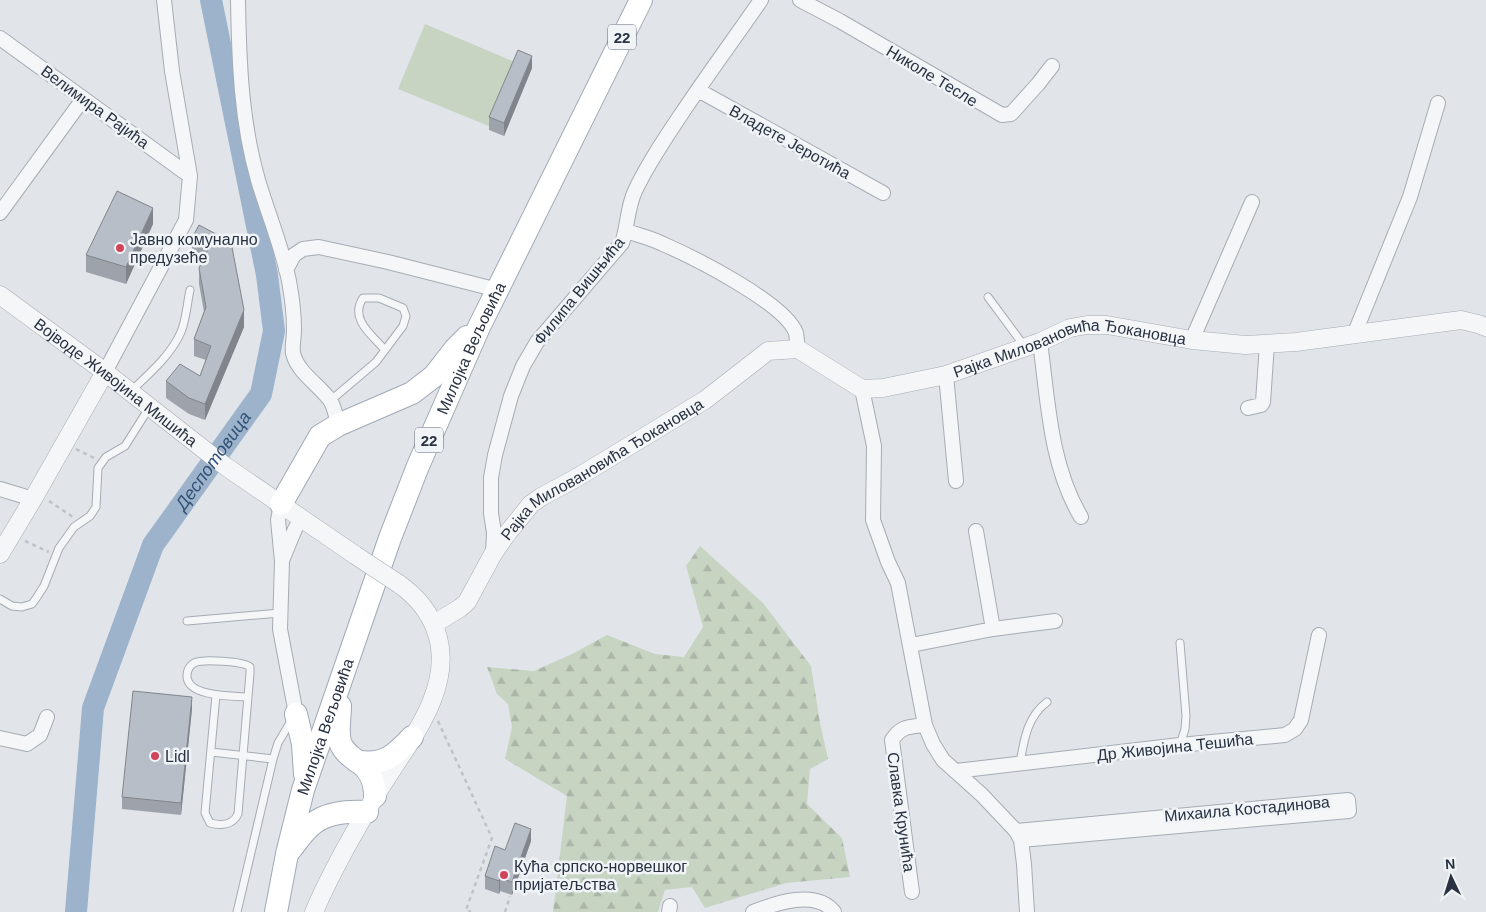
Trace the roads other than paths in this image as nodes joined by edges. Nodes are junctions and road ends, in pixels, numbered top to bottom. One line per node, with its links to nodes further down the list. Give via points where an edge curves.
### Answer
1 (164, 0): 11 (street)
2 (238, 0): 16 (street, via 241,83 248,133 258,179)
3 (641, 0): 18 (main road, Милојка Вељовића / 22)
4 (761, 0): 8 (street, Филипа Вишњића)
5 (800, 0): 7 (street, Николе Тесле, via 1002,115 1011,114)
6 (0, 38): 9 (street, Велимира Рајића)
7 (1052, 66)
8 (698, 90): 12 (street, Владете Јеротића); 15 (street, Филипа Вишњића, via 635,191 628,208)
9 (83, 99): 11 (street, Велимира Рајића); 14 (street)
10 (1438, 103): 23 (street, via 1410,197)
11 (190, 176): 29 (street, via 186,220)
12 (883, 193)
13 (1252, 202): 24 (street)
14 (0, 213)
15 (626, 231): 27 (street, via 662,243 747,288 788,321 796,333); 44 (street, Филипа Вишњића, via 622,243 537,342 522,366 502,428 491,478)
16 (286, 270): 18 (street, via 294,254 318,247); 33 (street, via 292,301 293,353 307,376)
17 (190, 290): 32 (lane, via 181,332 167,355)
18 (498, 290): 21 (main road, Милојка Вељовића / 22)
19 (0, 295): 29 (street, Војводе Живојина Мишића)
20 (988, 297): 26 (lane)
21 (479, 327): 36 (main road, via 461,342 423,385 401,399); 55 (main road, Милојка Вељовића / 22, via 409,488)
22 (1486, 327): 23 (street, Рајка Миловановића Ђокановца, via 1461,320)
23 (1354, 335): 25 (street, Рајка Миловановића Ђокановца)
24 (1192, 340): 25 (street, Рајка Миловановића Ђокановца); 26 (street, Рајка Миловановића Ђокановца, via 1087,325 1070,328)
25 (1267, 344): 35 (street, via 1263,402)
26 (1032, 345): 30 (street, Рајка Миловановића Ђокановца); 41 (street, via 1054,449 1071,501)
27 (798, 348): 31 (street); 44 (street, Рајка Миловановића Ђокановца, via 768,351 705,400 541,496 520,515)
28 (385, 350): 28 (lane, via 403,326 406,316 403,308 379,298 363,298 357,311 359,320); 33 (lane, via 376,362)
29 (105, 372): 32 (street, Војводе Живојина Мишића); 39 (street)
30 (946, 375): 31 (street, Рајка Миловановића Ђокановца); 37 (street)
31 (862, 389): 54 (street, via 874,446 873,520 898,583)
32 (131, 391): 34 (street, Војводе Живојина Мишића)
33 (330, 401): 36 (street)
34 (149, 407): 40 (street, Војводе Живојина Мишића, via 225,466); 46 (lane, via 125,446 106,457 98,468 96,507 90,516 74,527 55,555 44,586 32,604 12,606)
35 (1248, 408)
36 (338, 426): 40 (main road, via 320,436)
37 (956, 481)
38 (0, 489): 39 (street)
39 (35, 496): 43 (street)
40 (292, 511): 45 (street, via 295,529); 45 (street, via 278,520); 50 (street, Војводе Живојина Мишића, bridge, via 411,592)
41 (1081, 517)
42 (976, 531): 51 (street)
43 (0, 554)
44 (493, 554): 50 (street, Рајка Миловановића Ђокановца, via 467,602)
45 (282, 561): 47 (street)
46 (0, 599)
47 (280, 613): 48 (lane); 59 (street, via 280,630)
48 (187, 620)
49 (1055, 621): 51 (street)
50 (434, 624): 63 (street, Војводе Живојина Мишића, via 440,645 438,685)
51 (993, 629): 54 (street)
52 (1319, 635): 64 (street, Др Живојина Тешића, via 1301,720 1296,729 1285,735)
53 (1180, 643): 64 (lane, via 1186,729)
54 (911, 645): 61 (street)
55 (342, 676): 68 (main road, via 340,741 347,754); 71 (main road, Милојка Вељовића / 22)
56 (216, 695): 57 (lane); 57 (lane, via 192,687 187,678 190,666 204,661 248,665); 65 (lane)
57 (248, 697): 66 (lane)
58 (1047, 702): 69 (lane, via 1031,718)
59 (296, 714): 67 (lane); 71 (main road, via 304,754)
60 (47, 717): 62 (street, via 40,735 27,744)
61 (925, 725): 70 (street, via 932,744); 75 (street, Славка Крунића, via 904,728 892,740)
62 (0, 738)
63 (412, 738): 68 (main road, via 385,760 372,764); 72 (street, Војводе Живојина Мишића)
64 (1180, 745): 69 (street, Др Живојина Тешића)
65 (211, 752): 66 (lane); 66 (lane, via 205,813 210,823 217,825 236,820)
66 (243, 756): 67 (lane)
67 (273, 758): 76 (lane)
68 (360, 762): 72 (main road, via 375,785)
69 (1020, 763): 70 (street, Др Живојина Тешића)
70 (956, 771): 73 (street)
71 (303, 790): 74 (main road, Милојка Вељовића / 22)
72 (371, 804): 74 (main road, via 314,823); 78 (street, Војводе Живојина Мишића)
73 (1018, 836): 73 (street, Михаила Костадинова, via 1349,811 1348,800); 81 (street, via 1024,864)
74 (287, 854): 77 (main road, Милојка Вељовића / 22)
75 (912, 892)
76 (237, 912)
77 (276, 912)
78 (314, 912)
79 (753, 912): 80 (street, via 788,901 809,900 824,904)
80 (835, 912)
81 (1027, 912)

